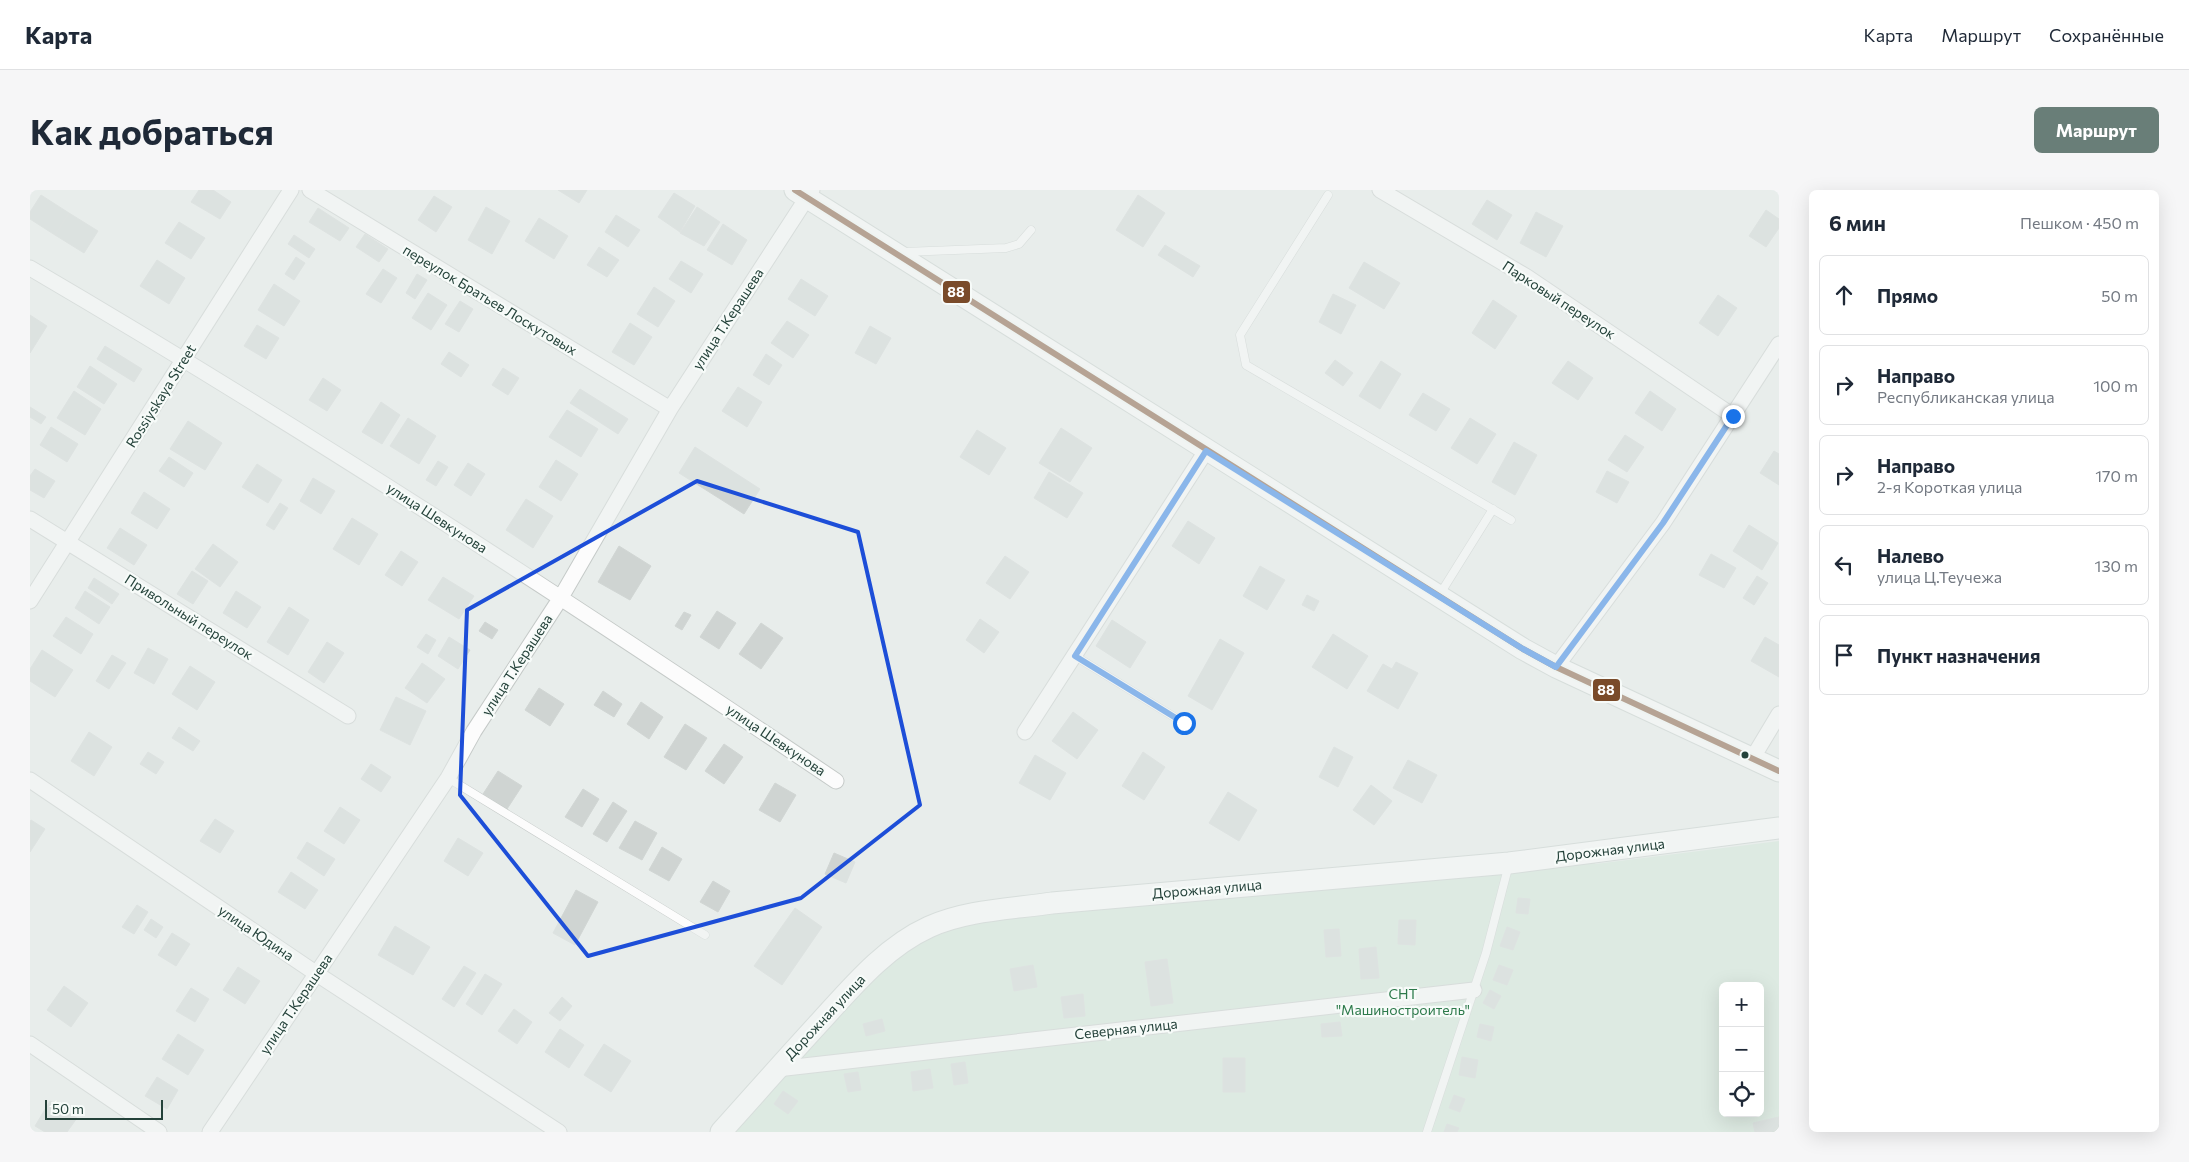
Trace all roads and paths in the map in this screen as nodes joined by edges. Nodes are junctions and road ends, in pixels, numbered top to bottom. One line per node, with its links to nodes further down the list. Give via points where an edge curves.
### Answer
1 (291, 190): 10 (street, Rossiyskaya Street)
2 (310, 190): 11 (street, переулок Братьев Лоскутовых)
3 (1380, 190): 12 (street, Парковый переулок, via 1527,277)
4 (804, 192): 7 (street); 11 (street, улица Т.Керашева)
5 (1328, 195): 14 (lane, via 1240,335 1246,366)
6 (1031, 230): 7 (lane, via 1019,244 1006,248)
7 (894, 253): 13 (street)
8 (30, 268): 10 (street, улица Шевкунова)
9 (1779, 344): 12 (street)
10 (184, 358): 17 (street, Rossiyskaya Street); 19 (street, улица Шевкунова)
11 (670, 409): 19 (street, улица Т.Керашева)
12 (1733, 416): 22 (street, via 1663,523)
13 (1206, 451): 18 (street); 21 (street)
14 (1493, 509): 16 (lane); 18 (lane)
15 (30, 519): 17 (street, Привольный переулок)
16 (1511, 520)
17 (67, 542): 20 (street, Rossiyskaya Street); 24 (street, Привольный переулок)
18 (1439, 596): 22 (street)
19 (560, 599): 29 (street, улица Т.Керашева, via 474,731); 31 (street, улица Шевкунова, via 610,628)
20 (30, 601)
21 (1075, 656): 25 (lane); 26 (street)
22 (1556, 667): 27 (street)
23 (1779, 714): 27 (street)
24 (348, 716)
25 (1184, 723)
26 (1025, 732)
27 (1752, 759): 28 (street)
28 (1779, 770)
29 (448, 778): 34 (lane); 35 (street, улица Т.Керашева)
30 (30, 780): 35 (street, улица Юдина)
31 (836, 781)
32 (1779, 828): 33 (street, Дорожная улица)
33 (1509, 863): 36 (lane); 38 (street, Дорожная улица, via 1052,903 944,921 910,937 886,955 858,980)
34 (704, 935)
35 (317, 974): 40 (street, улица Т.Керашева); 41 (street, улица Юдина)
36 (1474, 990): 38 (street, Северная улица); 43 (lane)
37 (30, 1044): 39 (street)
38 (777, 1069): 42 (street, Дорожная улица)
39 (159, 1132)
40 (210, 1132)
41 (560, 1132)
42 (721, 1132)
43 (1427, 1132)

